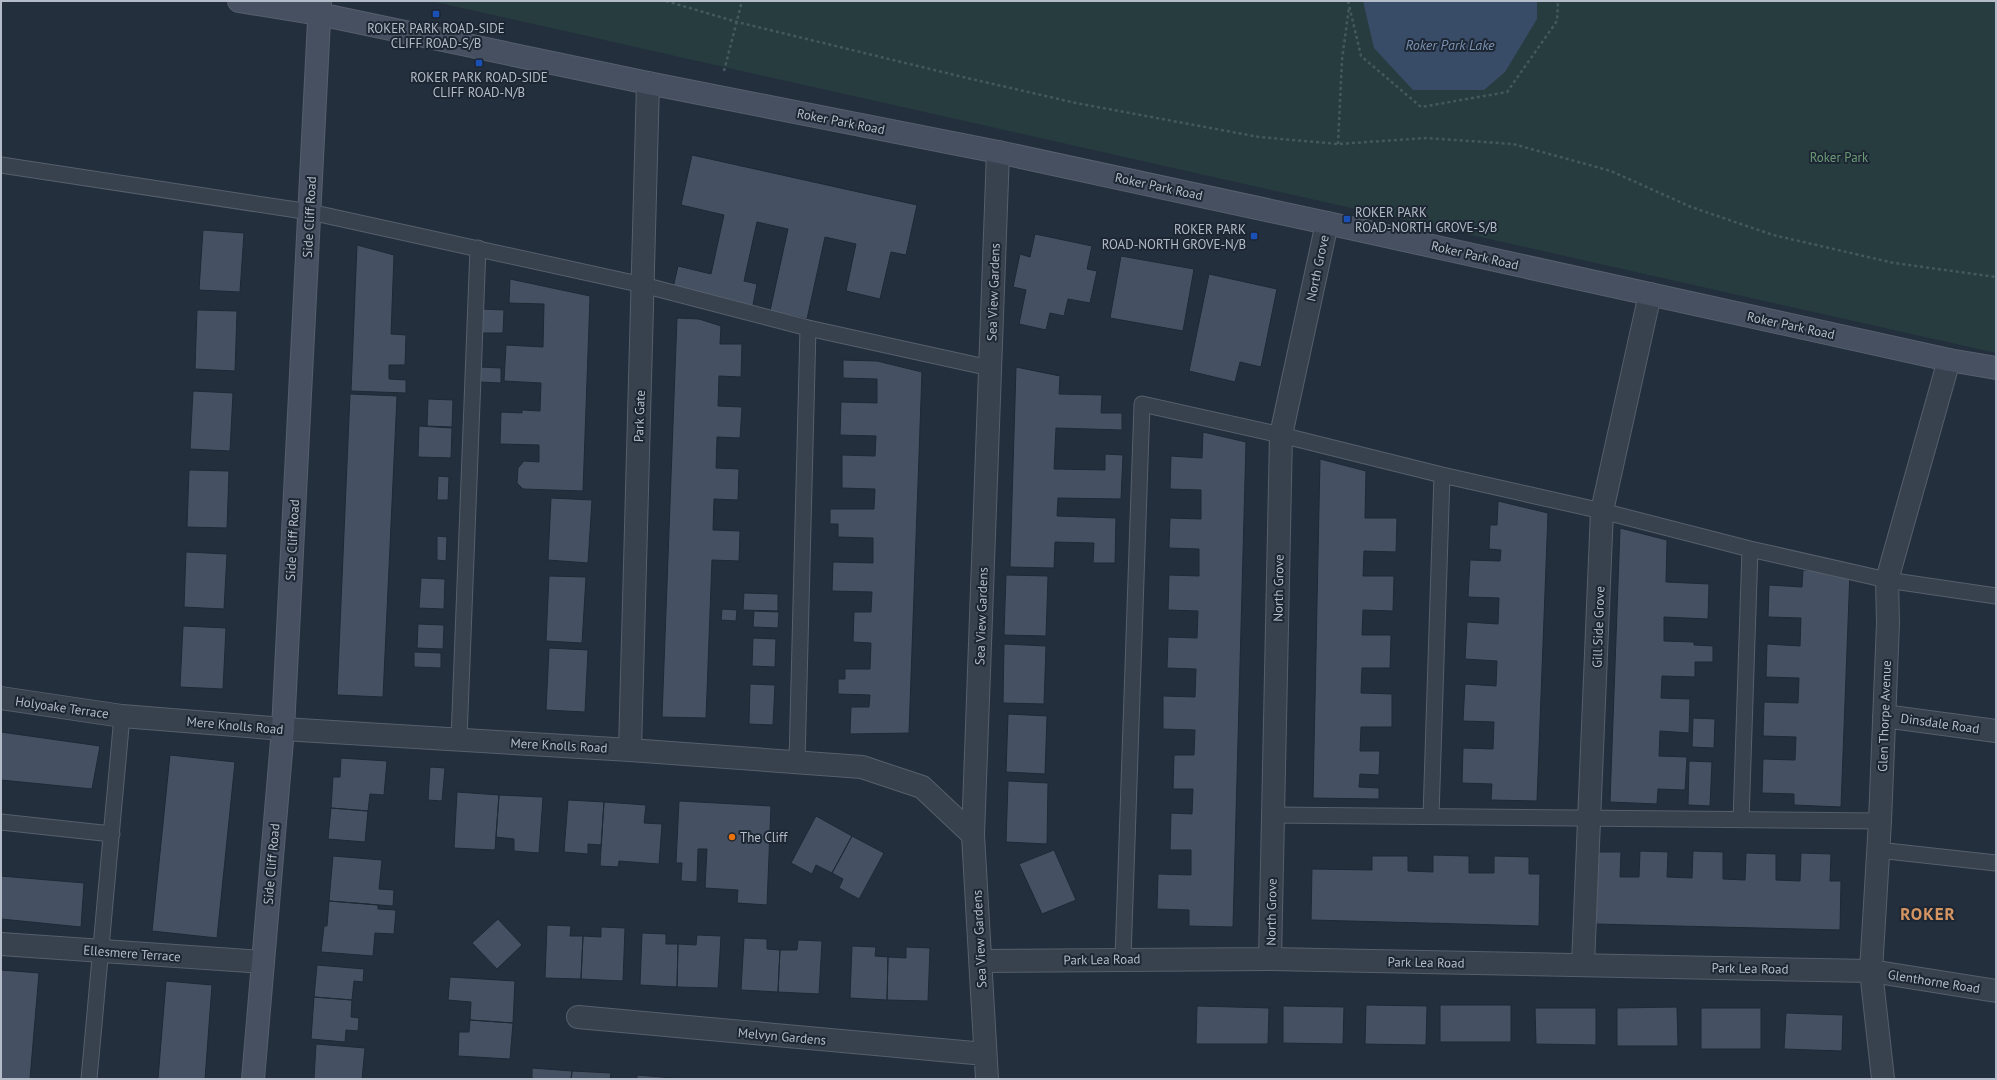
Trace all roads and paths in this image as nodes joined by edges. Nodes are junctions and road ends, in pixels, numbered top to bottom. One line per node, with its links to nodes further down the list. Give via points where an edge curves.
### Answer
1 (239, 1): 6 (street, Roker Park Road)
2 (666, 1): 7 (path)
3 (742, 1): 7 (path)
4 (1558, 1): 5 (path, via 1557,21 1507,92 1422,107 1361,56)
5 (1348, 3): 10 (path)
6 (319, 8): 8 (street, Roker Park Road); 13 (street, Side Cliff Road)
7 (737, 22): 9 (path); 10 (path, via 1076,103 1259,137)
8 (648, 83): 9 (street, Roker Park Road); 17 (street, Park Gate)
9 (718, 97): 11 (street, Roker Park Road)
10 (1338, 144): 16 (path, via 1426,138 1513,144 1611,171 1690,207 1773,235 1894,263)
11 (998, 152): 14 (street, Roker Park Road); 21 (street, Sea View Gardens)
12 (1, 165): 13 (lane)
13 (310, 212): 15 (lane); 32 (street, Side Cliff Road)
14 (1327, 222): 18 (street, Roker Park Road); 23 (street, North Grove)
15 (478, 248): 17 (lane); 34 (lane)
16 (1996, 277)
17 (643, 285): 19 (lane); 35 (street, Park Gate)
18 (1650, 294): 20 (street, Roker Park Road); 25 (street, Gill Side Grove)
19 (808, 328): 21 (lane); 36 (lane)
20 (1950, 360): 22 (street, Roker Park Road); 27 (street, Glen Thorpe Avenue)
21 (990, 368): 44 (street, Sea View Gardens)
22 (1996, 368)
23 (1281, 435): 24 (lane); 37 (street, North Grove); 49 (lane, via 1142,404)
24 (1442, 476): 25 (lane); 38 (lane)
25 (1602, 511): 26 (lane); 39 (street, Gill Side Grove)
26 (1750, 549): 27 (lane); 40 (lane)
27 (1887, 580): 28 (lane); 31 (street, Glen Thorpe Avenue)
28 (1996, 596)
29 (1, 698): 30 (street, Holyoake Terrace)
30 (122, 716): 32 (street, Mere Knolls Road); 43 (lane)
31 (1884, 716): 33 (street, Dinsdale Road); 42 (street, Glen Thorpe Avenue)
32 (282, 729): 34 (street, Mere Knolls Road); 52 (street, Side Cliff Road)
33 (1996, 731)
34 (459, 739): 35 (street, Mere Knolls Road)
35 (630, 750): 36 (street, Mere Knolls Road)
36 (797, 762): 44 (street, Mere Knolls Road, via 862,767 922,787)
37 (1272, 815): 38 (lane); 50 (street, North Grove)
38 (1431, 816): 39 (lane)
39 (1590, 818): 40 (lane); 53 (street, Gill Side Grove)
40 (1740, 820): 42 (lane)
41 (1, 822): 43 (lane)
42 (1880, 822): 45 (street, Glen Thorpe Avenue)
43 (112, 834): 48 (lane)
44 (973, 836): 51 (street, Sea View Gardens)
45 (1878, 850): 46 (lane); 54 (street, Glen Thorpe Avenue)
46 (1996, 863)
47 (1, 944): 48 (street, Ellesmere Terrace)
48 (102, 951): 52 (street, Ellesmere Terrace); 58 (lane)
49 (1123, 958): 50 (street, Park Lea Road); 51 (street, Park Lea Road)
50 (1270, 959): 53 (street, Park Lea Road)
51 (981, 960): 57 (street, Sea View Gardens)
52 (263, 962): 59 (street, Side Cliff Road)
53 (1583, 964): 54 (street, Park Lea Road)
54 (1871, 971): 55 (street, Glenthorne Road); 61 (street, Glen Thorpe Avenue)
55 (1996, 991)
56 (578, 1017): 57 (street, Melvyn Gardens)
57 (986, 1054): 60 (street, Sea View Gardens)
58 (89, 1079)
59 (252, 1079)
60 (986, 1079)
61 (1883, 1079)

